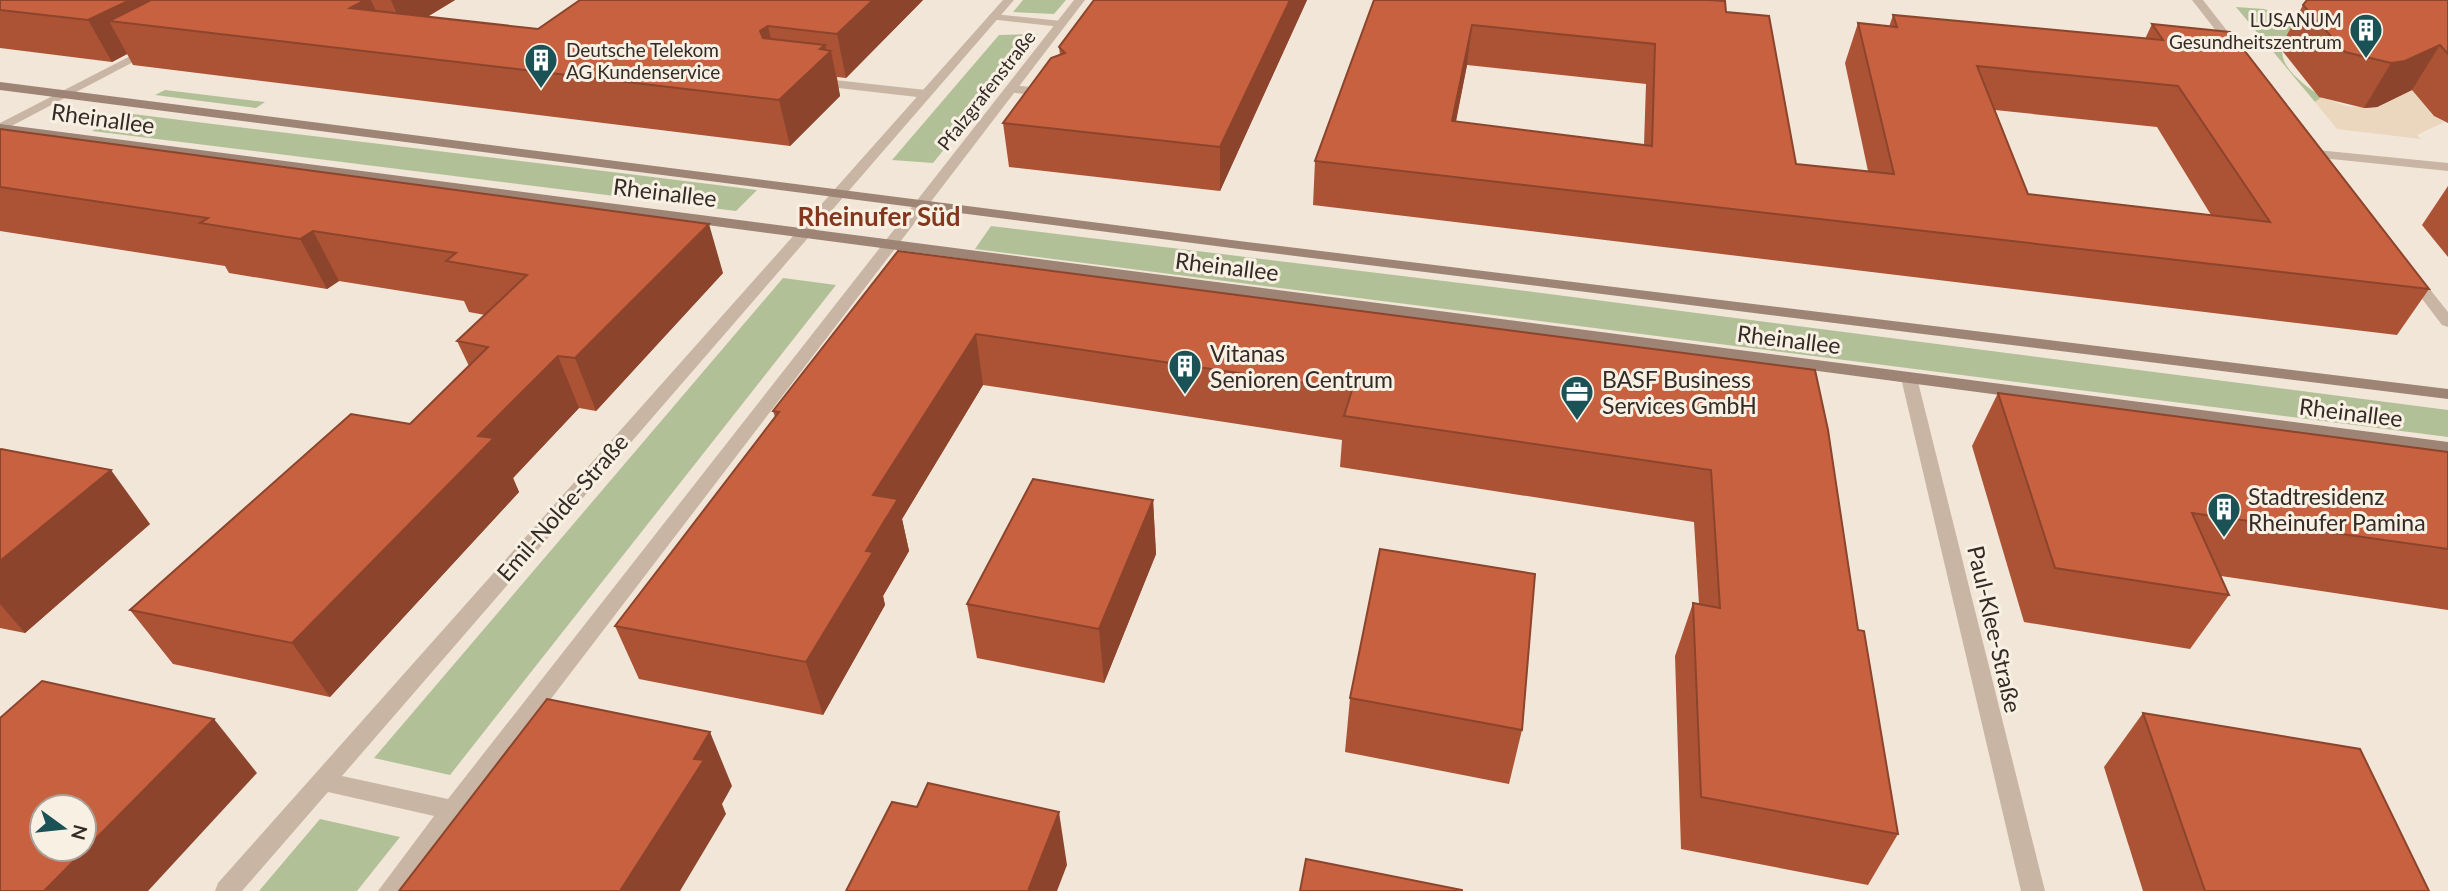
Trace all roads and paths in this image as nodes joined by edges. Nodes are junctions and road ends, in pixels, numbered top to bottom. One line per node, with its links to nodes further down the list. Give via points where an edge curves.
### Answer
1 (1009, 0): 4 (street, Pfalzgrafenstraße)
2 (1080, 0): 5 (street, Pfalzgrafenstraße)
3 (2197, 0): 7 (street)
4 (993, 18): 5 (street); 11 (street, Pfalzgrafenstraße)
5 (1061, 24): 10 (street, Pfalzgrafenstraße)
6 (168, 40): 13 (street)
7 (2245, 61)
8 (805, 80): 11 (street)
9 (0, 86): 13 (street, Rheinallee)
10 (1011, 89): 12 (street); 18 (street, Pfalzgrafenstraße)
11 (926, 94): 17 (street, Pfalzgrafenstraße)
12 (1060, 94)
13 (62, 95): 14 (street); 17 (street, Rheinallee)
14 (0, 128): 19 (street, Rheinallee)
15 (2448, 167): 16 (street, via 2314,150)
16 (2334, 175)
17 (839, 193): 18 (street, Rheinallee); 19 (street, Pfalzgrafenstraße)
18 (922, 204): 20 (street, Pfalzgrafenstraße); 24 (street, Rheinallee)
19 (802, 233): 20 (street, Rheinallee); 26 (street, Emil-Nolde-Straße)
20 (890, 244): 23 (street, Rheinallee); 27 (street)
21 (2399, 259): 22 (street)
22 (2448, 321)
23 (1909, 378): 25 (street, Rheinallee); 30 (street, Paul-Klee-Straße)
24 (2448, 394)
25 (2448, 448)
26 (323, 781): 27 (street); 28 (street, Emil-Nolde-Straße)
27 (453, 810): 29 (street)
28 (227, 891)
29 (390, 891)
30 (2034, 891)

